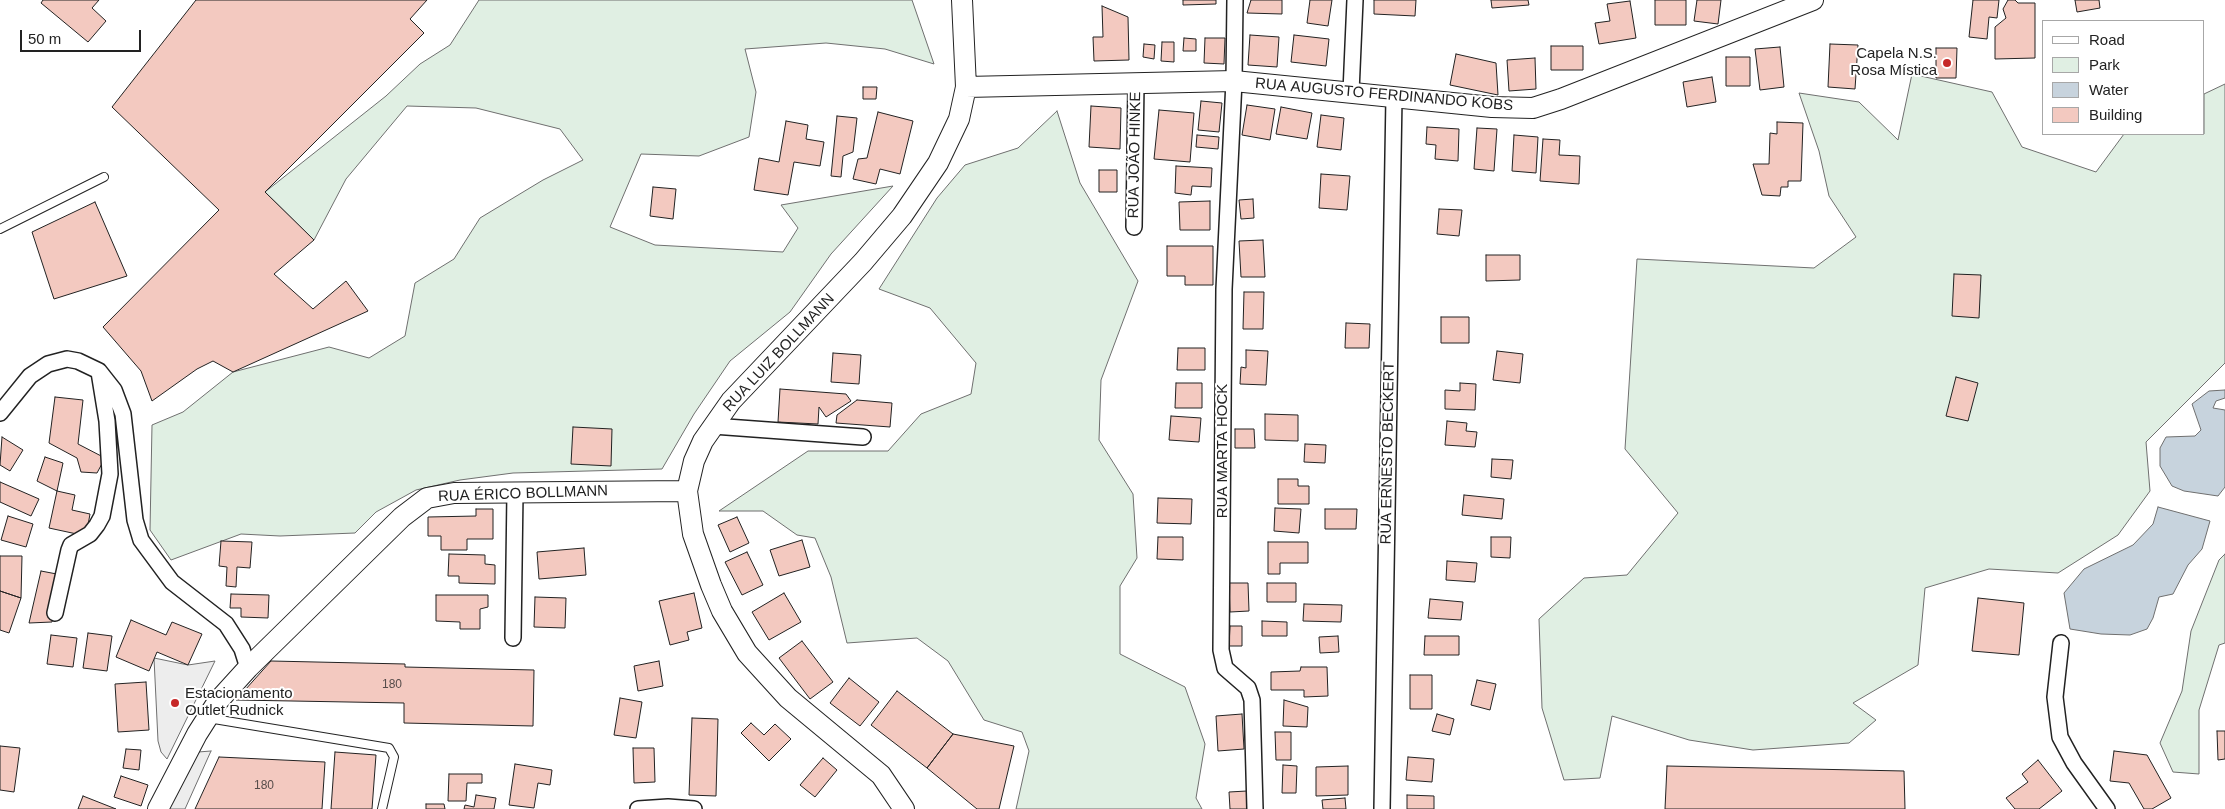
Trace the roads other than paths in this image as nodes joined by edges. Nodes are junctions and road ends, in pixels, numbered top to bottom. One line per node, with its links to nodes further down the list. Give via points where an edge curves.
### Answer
1 (962, 0): 8 (street, RUA LUIZ BOLLMANN)
2 (1235, 0): 6 (street, RUA MARTA HOCK)
3 (1355, 0): 9 (street)
4 (1813, 0): 5 (street, RUA AUGUSTO FERDINANDO KOBS)
5 (1774, 7): 10 (street, RUA AUGUSTO FERDINANDO KOBS, via 1561,99 1533,108 1492,107)
6 (1234, 81): 7 (street, RUA AUGUSTO FERDINANDO KOBS); 9 (street, RUA AUGUSTO FERDINANDO KOBS); 30 (street, RUA MARTA HOCK, via 1224,289 1222,650 1225,668 1248,688 1252,700)
7 (1136, 84): 8 (street, RUA AUGUSTO FERDINANDO KOBS); 12 (street, RUA JOÃO HINKE)
8 (966, 88): 16 (street, RUA LUIZ BOLLMANN, via 952,138 902,216 826,302 731,401)
9 (1351, 92): 10 (street, RUA AUGUSTO FERDINANDO KOBS)
10 (1394, 96): 31 (street, RUA ERNESTO BECKERT)
11 (104, 177): 13 (lane)
12 (1134, 227)
13 (0, 230)
14 (99, 371): 15 (street, via 66,360 48,364 30,376); 20 (street, via 109,435 110,474 97,526 69,550); 23 (street, via 114,390 122,414 135,520 141,540 172,582 226,624 242,649)
15 (0, 413)
16 (713, 426): 17 (street); 18 (street, RUA LUIZ BOLLMANN, via 694,461)
17 (863, 437)
18 (686, 491): 19 (street, RUA ÉRICO BOLLMANN); 29 (street, RUA LUIZ BOLLMANN, via 693,534 711,585 722,611 748,653 788,698 881,774)
19 (515, 492): 21 (street); 23 (street, RUA ÉRICO BOLLMANN, via 454,493 427,498 402,517)
20 (55, 613)
21 (514, 638)
22 (2060, 643): 32 (street, via 2056,697 2060,737)
23 (248, 668): 24 (street, RUA ÉRICO BOLLMANN)
24 (206, 718): 25 (street, RUA ÉRICO BOLLMANN); 26 (lane, via 390,748 394,757)
25 (158, 809)
26 (382, 809)
27 (638, 809): 28 (street)
28 (694, 809)
29 (904, 809)
30 (1254, 809)
31 (1382, 809)
32 (2107, 809)

